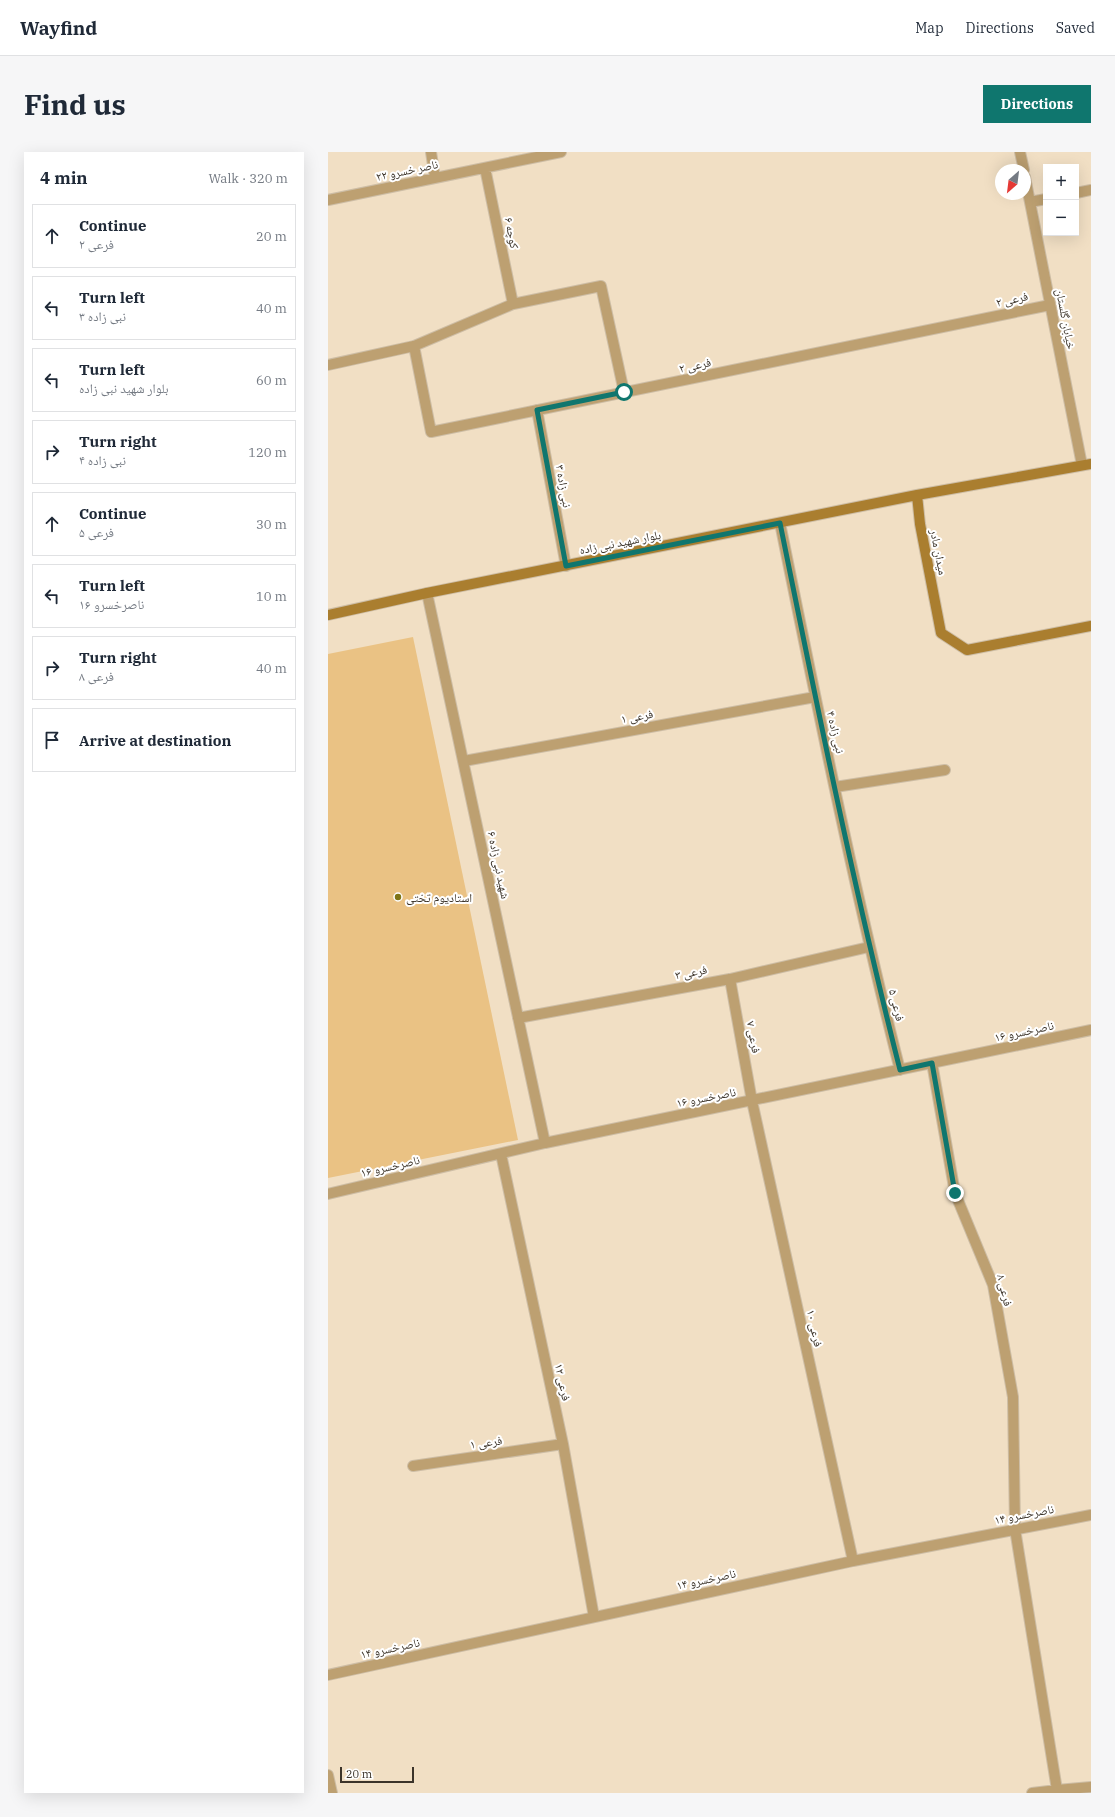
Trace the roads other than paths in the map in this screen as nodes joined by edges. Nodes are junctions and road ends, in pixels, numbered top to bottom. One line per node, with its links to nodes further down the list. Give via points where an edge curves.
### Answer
1 (431, 152): 6 (street)
2 (561, 152): 5 (street, ناصر خسرو ۲۲)
3 (1020, 152): 4 (street)
4 (1023, 164)
5 (486, 168): 6 (street, ناصر خسرو ۲۲); 12 (street, کوچه ۶)
6 (435, 178): 9 (street, ناصر خسرو ۲۲)
7 (1091, 190): 8 (street)
8 (1079, 192)
9 (328, 200)
10 (1043, 200): 11 (street)
11 (1030, 202): 13 (street, خیابان گلستان)
12 (513, 304): 14 (street); 16 (street, via 601,286)
13 (1050, 305): 16 (street, فرعی ۲); 18 (street, خیابان گلستان)
14 (414, 346): 15 (street); 17 (street, فرعی ۲, via 431,432)
15 (328, 365)
16 (624, 392): 17 (street, فرعی ۲)
17 (537, 410): 21 (street, نبی زاده ۳)
18 (1087, 465): 19 (street)
19 (917, 495): 20 (street, بلوار شهید نبی زاده); 24 (street, میدان مادر, via 920,524 941,633 967,650)
20 (780, 523): 21 (street, بلوار شهید نبی زاده); 25 (street, نبی زاده ۴)
21 (566, 566): 22 (street, بلوار شهید نبی زاده)
22 (427, 593): 23 (street, بلوار شهید نبی زاده); 26 (street, شهید نبی زاده ۶)
23 (328, 615)
24 (1091, 626)
25 (815, 697): 26 (street, فرعی ۱); 28 (street, نبی زاده ۴)
26 (464, 760): 31 (street, شهید نبی زاده ۶)
27 (945, 770): 28 (street)
28 (835, 787): 29 (street, نبی زاده ۴)
29 (869, 947): 30 (street, فرعی ۳); 34 (street, فرعی ۵)
30 (730, 979): 31 (street, فرعی ۳); 35 (street, فرعی ۷)
31 (518, 1018): 36 (street, شهید نبی زاده ۶)
32 (1091, 1030): 33 (street, ناصرخسرو ۱۶)
33 (932, 1063): 34 (street, ناصرخسرو ۱۶); 42 (street, فرعی ۸, via 955,1193 992,1285 1014,1397)
34 (900, 1070): 35 (street, ناصرخسرو ۱۶)
35 (752, 1101): 36 (street, ناصرخسرو ۱۶); 43 (street, فرعی ۱۰)
36 (545, 1143): 37 (street, ناصرخسرو ۱۶)
37 (501, 1154): 38 (street, ناصرخسرو ۱۶); 39 (street, فرعی ۱۲)
38 (328, 1194)
39 (563, 1444): 40 (street, فرعی ۱); 44 (street, فرعی ۱۲)
40 (413, 1466)
41 (1091, 1515): 42 (street, ناصرخسرو ۱۴)
42 (1015, 1529): 43 (street, ناصرخسرو ۱۴); 48 (street, فرعی ۸)
43 (853, 1561): 44 (street, ناصرخسرو ۱۴)
44 (594, 1617): 45 (street, ناصرخسرو ۱۴)
45 (328, 1675)
46 (328, 1775): 49 (street)
47 (1091, 1787): 48 (street)
48 (1057, 1790): 50 (street)
49 (332, 1793)
50 (1032, 1793)

